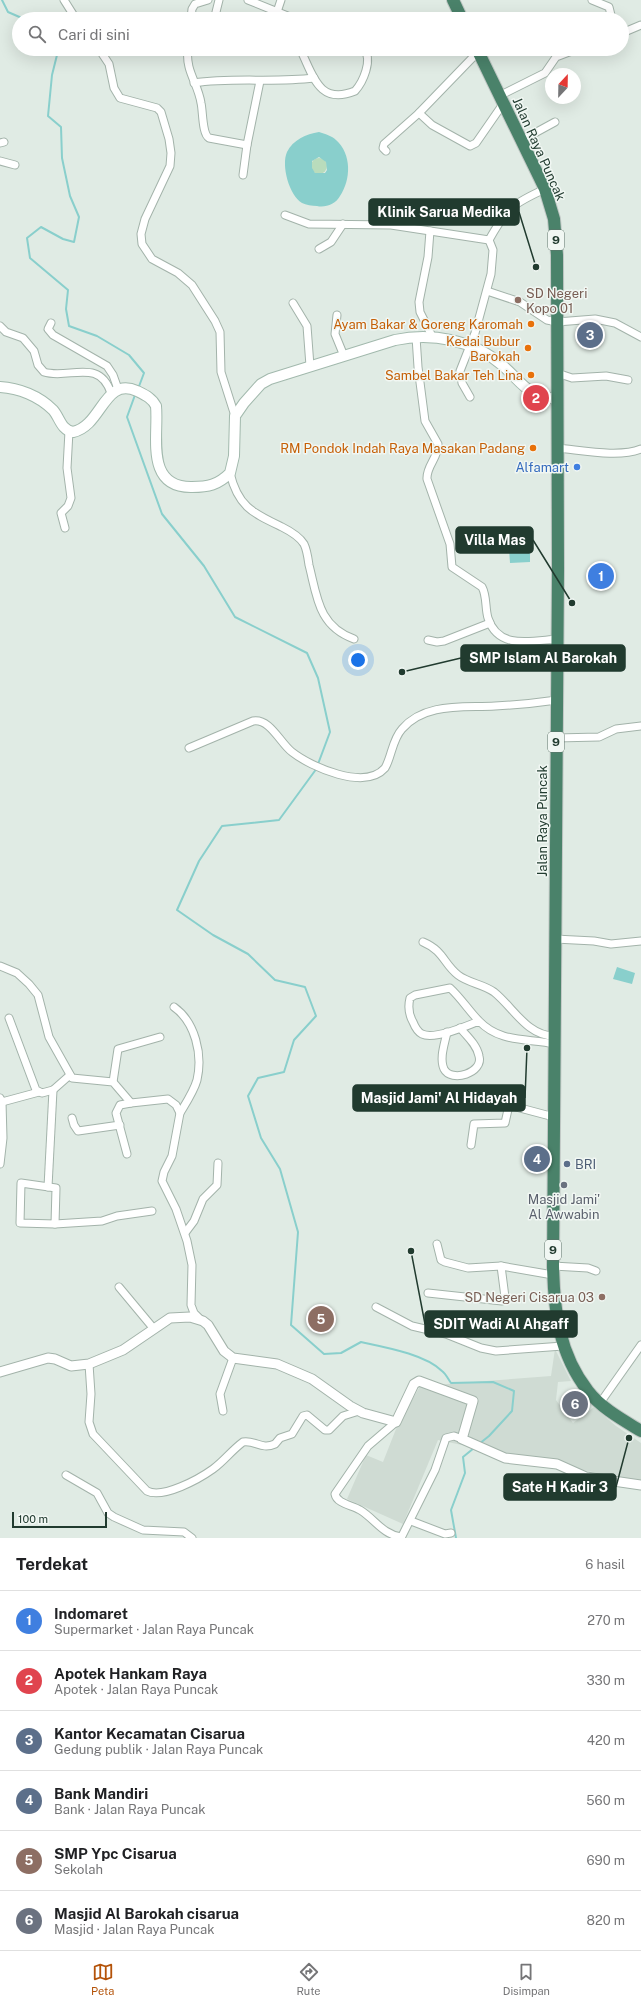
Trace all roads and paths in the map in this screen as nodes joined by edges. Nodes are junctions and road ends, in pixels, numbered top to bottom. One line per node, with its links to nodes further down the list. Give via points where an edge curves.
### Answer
1 (64, 0): 9 (street)
2 (208, 0): 10 (street, via 196,4)
3 (219, 0): 11 (street)
4 (248, 0): 12 (street)
5 (281, 0): 12 (street)
6 (453, 0): 13 (highway)
7 (592, 0): 8 (street)
8 (609, 4)
9 (72, 12)
10 (192, 12)
11 (216, 12)
12 (276, 12)
13 (459, 12)
14 (641, 25): 15 (street)
15 (629, 30)
16 (104, 56): 59 (street, via 110,64 114,88 120,98 157,108 161,112 169,139 170,166 145,219 141,234 142,244 152,259 178,273 192,285 215,321 220,332 221,372)
17 (188, 56): 25 (street)
18 (303, 56): 23 (street)
19 (367, 56): 23 (street, via 366,69 355,91 340,95 326,93)
20 (471, 56): 27 (street)
21 (480, 56): 26 (highway, Jalan Raya Puncak / 9)
22 (559, 56): 26 (street, via 545,73)
23 (314, 78): 24 (street)
24 (260, 81): 25 (street, via 223,79); 30 (street)
25 (194, 83): 30 (street, via 201,100 205,135)
26 (501, 100): 27 (street, via 476,143 470,146 432,125); 29 (highway, Jalan Raya Puncak / 9)
27 (419, 113): 31 (street, via 384,144 383,148)
28 (555, 122): 29 (street)
29 (522, 140): 35 (highway, Jalan Raya Puncak / 9)
30 (247, 145): 34 (street)
31 (386, 151)
32 (0, 161): 33 (street)
33 (15, 165)
34 (243, 175)
35 (545, 189): 39 (street, via 517,203 506,212); 44 (highway, Jalan Raya Puncak / 9, via 552,210 555,234)
36 (285, 215): 37 (street, via 309,224)
37 (343, 224): 38 (street, via 391,225); 40 (street, via 331,242)
38 (430, 231): 39 (street); 49 (street, via 428,256 418,302)
39 (489, 240): 41 (street, via 493,250)
40 (320, 249)
41 (487, 291): 44 (street, via 520,302 542,318); 50 (street)
42 (292, 303): 52 (street, via 307,326)
43 (337, 315): 51 (street, via 335,334)
44 (557, 322): 48 (street, via 595,320 614,323); 53 (highway, Jalan Raya Puncak / 9)
45 (50, 323): 56 (street, via 48,329 53,335 107,366 113,375)
46 (0, 326): 56 (street, via 6,332 23,338 34,351 38,365 44,372 92,372)
47 (416, 337): 49 (main road); 51 (main road, via 395,340); 65 (street, via 425,422 438,444 427,479 450,544 452,567 482,588)
48 (641, 337)
49 (433, 338): 50 (main road)
50 (470, 345): 57 (street, via 460,374); 58 (main road, via 498,361 530,391)
51 (344, 356): 52 (main road)
52 (310, 366): 59 (main road, via 266,381)
53 (557, 373): 54 (street, via 572,378 602,376); 58 (highway, Jalan Raya Puncak / 9)
54 (628, 380)
55 (0, 387): 60 (main road, via 22,391 42,401 54,411 64,428)
56 (114, 391): 60 (main road, via 90,421 78,430); 63 (main road, via 131,388 146,395 156,406 155,450 161,470 167,479 182,487 206,487 218,483)
57 (470, 397)
58 (557, 399): 61 (highway, Jalan Raya Puncak / 9)
59 (235, 416): 63 (main road, via 234,456)
60 (69, 431): 64 (street, via 67,468 71,498 61,513)
61 (557, 448): 62 (street, via 614,453); 67 (highway, Jalan Raya Puncak / 9)
62 (641, 449)
63 (230, 473): 66 (street, via 236,492 245,506 288,530 304,544 318,605 335,628)
64 (64, 528)
65 (490, 623): 67 (street, via 498,634 509,641); 68 (street, via 444,641)
66 (354, 639)
67 (557, 639): 69 (highway, Jalan Raya Puncak / 9)
68 (428, 640)
69 (557, 700): 71 (highway, Jalan Raya Puncak / 9); 72 (street, via 518,705 453,707 424,714 409,722 400,732 388,763 376,775 370,777 349,776 315,765 292,752 269,727 259,721 253,721)
70 (641, 726): 71 (street, via 616,729 599,737)
71 (556, 738): 73 (highway, Jalan Raya Puncak / 9)
72 (189, 748)
73 (555, 939): 74 (street, via 607,944); 83 (highway, Jalan Raya Puncak / 9)
74 (641, 941)
75 (423, 942): 83 (street, via 438,951 458,975 494,992 536,1032)
76 (0, 966): 84 (street, via 10,969 24,979 38,995 47,1031)
77 (174, 1007): 90 (street, via 189,1022 198,1051 196,1081)
78 (9, 1018): 87 (street, via 34,1087)
79 (479, 1021): 80 (street); 81 (street, via 450,988 411,997 409,1012 419,1032 429,1036); 83 (street, via 489,1030 508,1039)
80 (460, 1028): 81 (street); 81 (street, via 480,1057 478,1064 469,1073 451,1074 444,1068 442,1055)
81 (447, 1032)
82 (160, 1037): 85 (street, via 118,1049)
83 (554, 1040): 91 (highway, Jalan Raya Puncak / 9)
84 (70, 1075): 85 (street, via 77,1080); 86 (street)
85 (113, 1082): 89 (street)
86 (53, 1090): 87 (street); 98 (street)
87 (39, 1092): 88 (street)
88 (1, 1100): 96 (street, via 3,1138)
89 (131, 1103): 90 (street, via 168,1099 176,1105); 93 (street, via 117,1108)
90 (180, 1113): 101 (street, via 172,1156 162,1181)
91 (554, 1117): 94 (street, via 509,1106 505,1123 474,1124); 104 (highway, Jalan Raya Puncak / 9)
92 (72, 1118): 93 (street, via 78,1130)
93 (120, 1125): 95 (street)
94 (471, 1145)
95 (126, 1154)
96 (0, 1164)
97 (218, 1164): 101 (street, via 216,1185 203,1199 194,1221)
98 (48, 1187): 100 (street, via 56,1188); 100 (street, via 21,1183 19,1221 23,1224)
99 (152, 1211): 100 (street, via 102,1221)
100 (55, 1224)
101 (185, 1233): 109 (street, via 191,1259 191,1305 194,1313)
102 (437, 1244): 103 (street, via 445,1262 468,1268)
103 (501, 1266): 104 (street); 107 (street, via 505,1297 502,1301)
104 (553, 1271): 105 (street, via 581,1267); 112 (highway, Jalan Raya Puncak / 9, via 558,1326)
105 (596, 1271)
106 (119, 1287): 110 (street)
107 (428, 1293)
108 (376, 1307): 112 (street, via 412,1326 446,1334 488,1350)
109 (202, 1321): 110 (street, via 174,1317); 113 (street, via 214,1332 224,1351)
110 (154, 1329): 114 (street, via 123,1350)
111 (641, 1345): 116 (street)
112 (563, 1346): 116 (highway, Jalan Raya Puncak / 9, via 585,1386)
113 (232, 1358): 117 (street, via 220,1394); 118 (street, via 269,1362 289,1368 321,1384)
114 (89, 1364): 115 (street, via 72,1366 48,1358); 118 (street, via 89,1422 93,1434 147,1491 155,1494 199,1478 243,1442 248,1441 261,1447 275,1444 280,1438 292,1434 303,1416 307,1415 325,1430 329,1430 344,1415)
115 (0, 1372)
116 (600, 1403): 120 (highway, Jalan Raya Puncak / 9)
117 (223, 1411)
118 (359, 1411): 119 (street)
119 (396, 1422): 121 (street, via 414,1384 419,1381 473,1401); 127 (street, via 368,1446 335,1494 338,1500 366,1514 387,1533)
120 (641, 1431)
121 (462, 1439): 123 (street, via 505,1458 557,1464 586,1477); 124 (street, via 454,1436 446,1438 435,1470)
122 (66, 1475): 126 (street, via 97,1493 108,1513 114,1518 143,1530 184,1532)
123 (641, 1485)
124 (410, 1521): 125 (street, via 445,1534); 127 (street)
125 (451, 1533)
126 (192, 1538)
127 (401, 1538)

